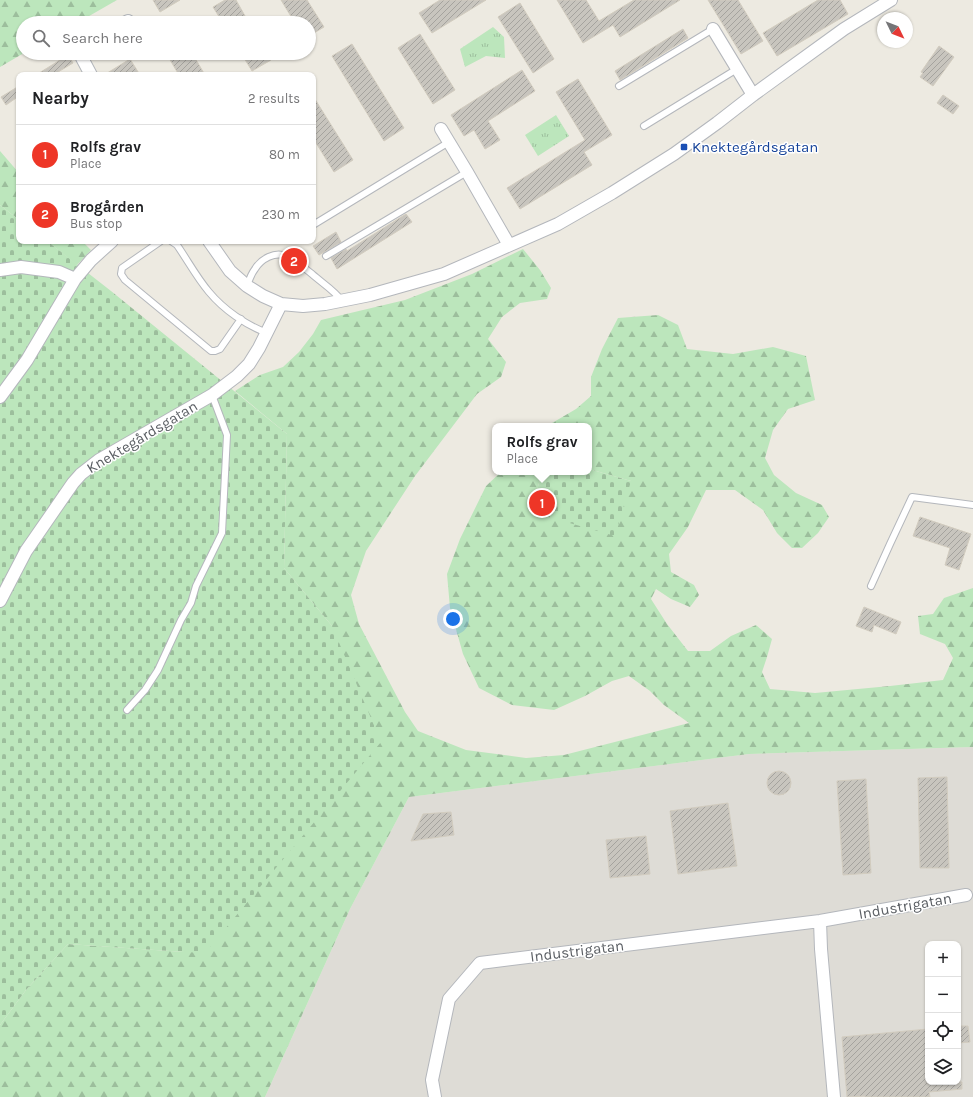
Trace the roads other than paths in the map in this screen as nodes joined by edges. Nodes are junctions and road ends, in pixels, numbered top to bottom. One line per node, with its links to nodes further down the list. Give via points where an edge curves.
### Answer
1 (891, 0): 7 (street, via 844,29)
2 (713, 28): 4 (street); 6 (lane)
3 (83, 60): 5 (street)
4 (737, 69): 7 (street); 8 (lane)
5 (90, 72)
6 (619, 86)
7 (753, 95): 17 (street, via 674,154 612,193 558,224)
8 (644, 126)
9 (441, 129): 10 (street)
10 (449, 142): 11 (street); 12 (lane)
11 (467, 172): 17 (street); 18 (lane)
12 (316, 223)
13 (109, 244): 20 (street)
14 (156, 244): 24 (lane, via 122,268 121,274 125,280 211,351 220,349)
15 (175, 244): 24 (lane, via 208,291)
16 (211, 244): 21 (street, via 230,272)
17 (509, 245): 22 (street, via 444,274)
18 (326, 256)
19 (0, 270): 20 (street, via 21,267 59,272)
20 (75, 279): 27 (street, via 26,360)
21 (247, 286): 22 (lane, via 261,261 278,254 294,261 336,293); 23 (street)
22 (342, 301): 23 (street, via 303,306)
23 (281, 304): 25 (street, Knektegårdsgatan)
24 (241, 320): 25 (lane)
25 (268, 333): 26 (street, Knektegårdsgatan, via 249,364)
26 (212, 395): 30 (street, Knektegårdsgatan, via 99,460 81,474 26,551); 31 (lane, via 227,435 222,533 158,670)
27 (0, 397)
28 (973, 505): 29 (lane, via 912,497)
29 (871, 586)
30 (0, 601)
31 (127, 710)
32 (966, 896): 33 (street, Industrigatan)
33 (820, 921): 34 (street, Industrigatan, via 480,963 449,999 432,1080); 35 (street, via 820,949)
34 (435, 1097)
35 (834, 1097)

